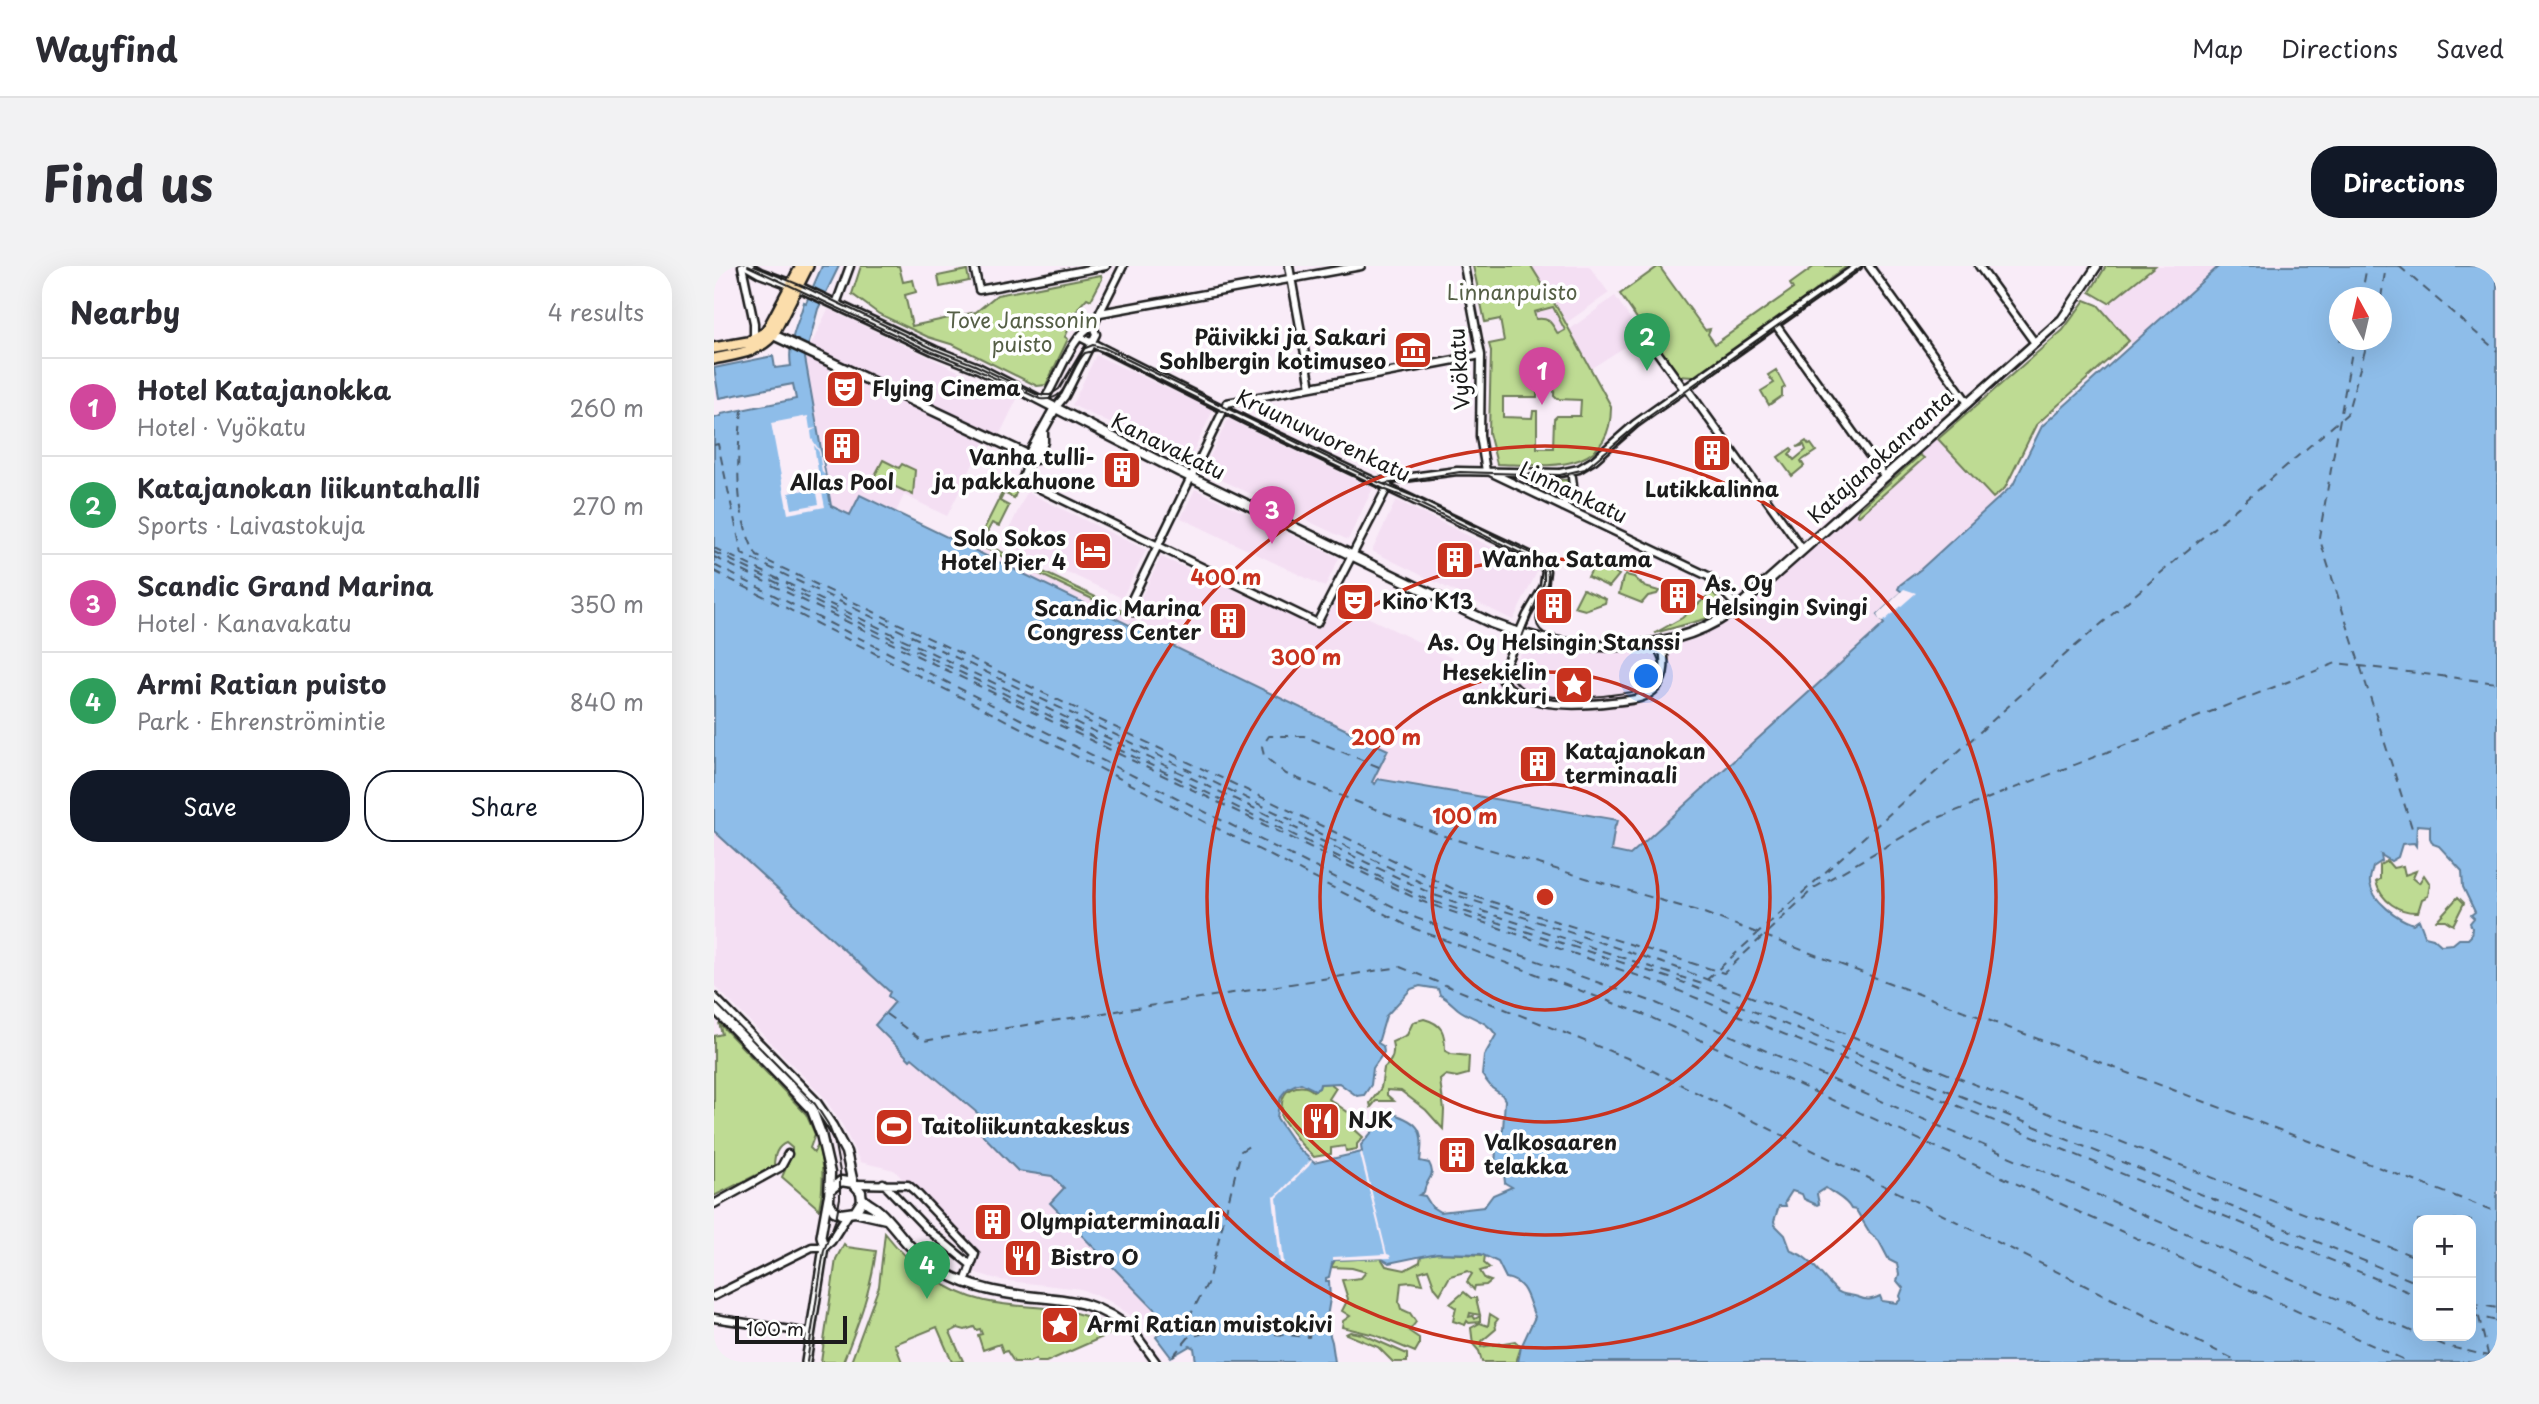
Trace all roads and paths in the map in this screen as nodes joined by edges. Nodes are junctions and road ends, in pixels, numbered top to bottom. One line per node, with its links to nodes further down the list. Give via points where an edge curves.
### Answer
1 (742, 266): 25 (street)
2 (748, 266): 17 (main road, Kanavakatu)
3 (801, 266): 17 (main road)
4 (808, 266): 17 (main road)
5 (850, 266): 18 (street)
6 (974, 266): 7 (street, via 979,290)
7 (1107, 266): 15 (street)
8 (1289, 266): 16 (street)
9 (1361, 266): 16 (street)
10 (1464, 266): 29 (street, Vyökatu)
11 (1858, 266): 20 (street)
12 (1869, 266): 34 (street)
13 (1979, 266): 27 (street)
14 (2097, 266): 27 (street, Katajanokanranta, via 2062,319)
15 (1121, 269): 19 (street)
16 (1291, 279): 19 (street); 31 (street)
17 (794, 286): 18 (main road, Kanavakatu); 23 (main road)
18 (836, 304): 33 (main road, Kanavakatu)
19 (1100, 313): 21 (street)
20 (1776, 325): 32 (street); 42 (street)
21 (1093, 326): 24 (street); 26 (street, via 1096,334)
22 (1639, 327): 32 (street)
23 (770, 334): 25 (main road); 30 (main road, via 750,352); 38 (main road)
24 (1080, 337): 26 (street, Kruunuvuorenkatu); 33 (street)
25 (754, 340): 28 (main road)
26 (1091, 343): 35 (street); 36 (street, Kruunuvuorenkatu)
27 (2035, 343): 34 (street, Katajanokanranta)
28 (714, 348)
29 (1481, 355): 31 (street); 39 (street, Vyökatu, via 1480,436)
30 (714, 359)
31 (1311, 387): 36 (street, via 1234,400)
32 (1685, 388): 39 (street, via 1578,469 1560,473); 46 (street)
33 (1044, 400): 35 (main road, Kanavakatu)
34 (1968, 403): 37 (street, Katajanokanranta)
35 (1055, 408): 38 (main road); 40 (main road, Kanavakatu)
36 (1223, 409): 40 (street); 43 (street, Kruunuvuorenkatu, via 1373,482)
37 (1924, 442): 42 (main road, Katajanokanranta)
38 (1032, 459): 45 (street, via 1021,480)
39 (1486, 471): 43 (street, Linnankatu, via 1457,471); 44 (street, Linnankatu)
40 (1190, 477): 45 (street); 47 (main road, Kanavakatu)
41 (1572, 477): 44 (street, via 1573,486)
42 (1885, 477): 46 (main road, Katajanokanranta)
43 (1388, 485): 47 (street); 50 (street, Kruunuvuorenkatu, via 1543,564 1544,586)
44 (1563, 507): 48 (street, Linnankatu, via 1708,576)
45 (1157, 546): 47 (street, via 1317,623); 49 (street, via 1131,601)
46 (1803, 550): 48 (main road, Katajanokanranta)
47 (1353, 556): 50 (main road, Kanavakatu)
48 (1738, 607): 51 (main road, Katajanokanranta, via 1705,627)
49 (1133, 612)
50 (1519, 634): 51 (main road, Kanavakatu, via 1584,646); 51 (street, via 1505,664 1502,678 1506,685 1525,696 1565,706 1642,699 1664,674)
51 (1662, 640)
52 (714, 998): 56 (main road, via 818,1106 842,1143)
53 (714, 1008): 57 (main road, via 812,1110 830,1173)
54 (788, 1154): 59 (street, via 781,1167)
55 (883, 1183): 56 (street); 63 (street, via 926,1228); 63 (street, via 908,1185 915,1191 975,1254)
56 (855, 1184): 57 (main road, via 841,1181); 58 (main road)
57 (829, 1193): 60 (main road, via 834,1211); 62 (street, via 821,1236)
58 (862, 1198): 60 (main road); 61 (main road)
59 (714, 1204)
60 (852, 1213): 61 (main road); 62 (street)
61 (886, 1219): 64 (main road, via 922,1257)
62 (824, 1247): 65 (street, via 813,1247); 68 (street)
63 (971, 1265): 64 (street)
64 (965, 1282): 67 (main road, via 996,1292 1081,1302 1110,1314)
65 (714, 1296)
66 (714, 1318): 68 (street)
67 (1134, 1332): 70 (street)
68 (810, 1333): 69 (street)
69 (806, 1362)
70 (1156, 1362)

